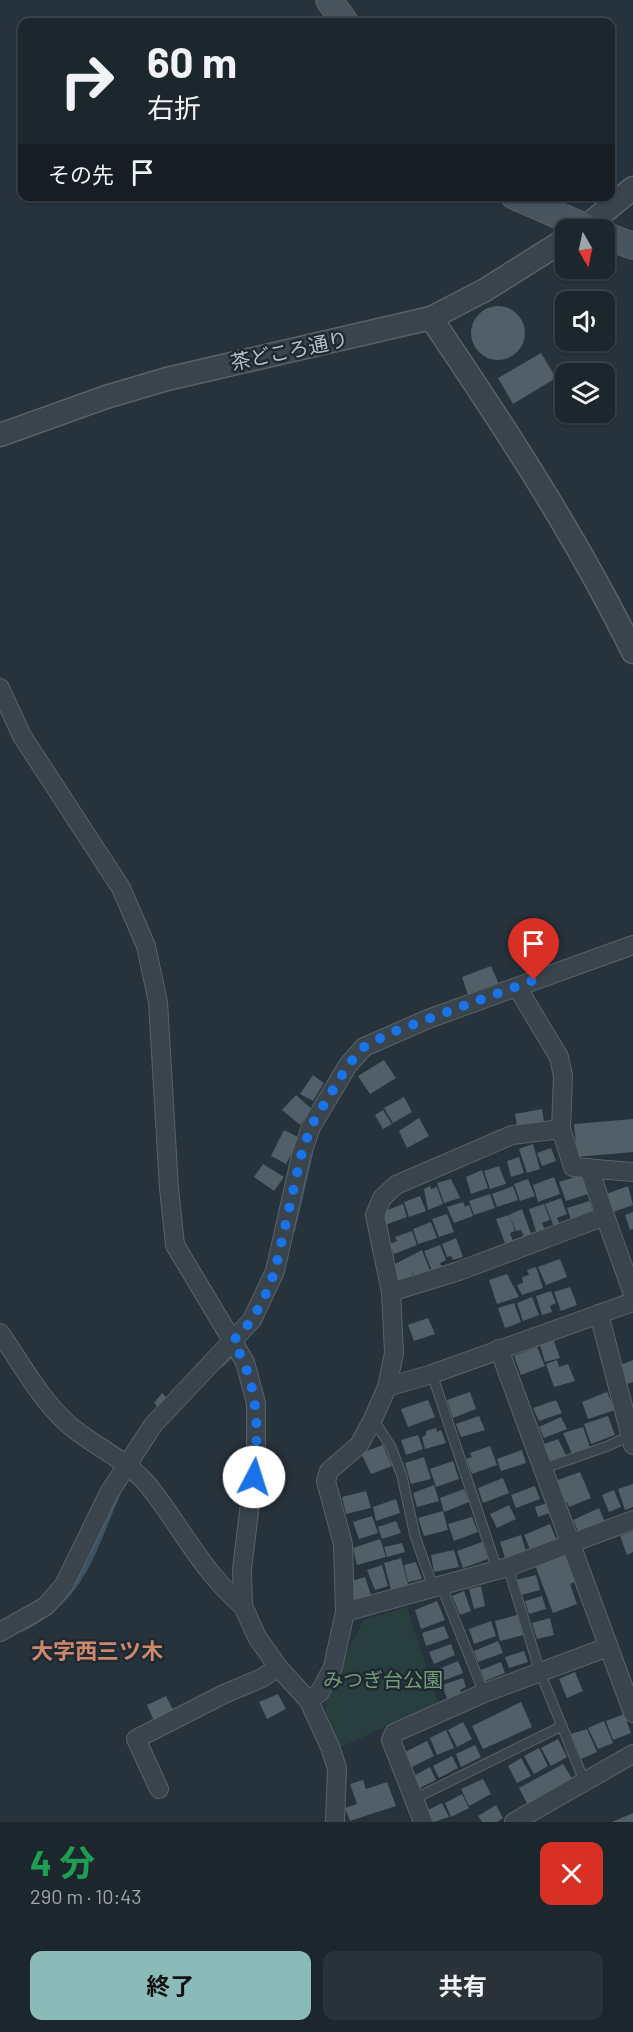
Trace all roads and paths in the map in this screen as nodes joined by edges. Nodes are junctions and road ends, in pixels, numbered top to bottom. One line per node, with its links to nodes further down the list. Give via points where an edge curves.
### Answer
1 (329, 0): 2 (main road)
2 (342, 18)
3 (633, 188): 6 (street, 茶どころ通り)
4 (524, 201): 5 (main road)
5 (560, 219)
6 (600, 219)
7 (615, 241): 8 (main road)
8 (633, 246)
9 (555, 250): 10 (street, 茶どころ通り)
10 (430, 318): 11 (street, 茶どころ通り, via 167,379); 12 (street, via 531,467 583,555)
11 (0, 435)
12 (633, 652)
13 (0, 688): 25 (street, via 22,736 121,888 146,946 158,1002 175,1245)
14 (633, 945): 15 (street)
15 (517, 987): 16 (street, via 559,1057 563,1076); 25 (street, via 390,1033 364,1047 348,1065 311,1126 275,1271 265,1296 252,1320)
16 (561, 1129): 17 (street, via 573,1167); 20 (street, via 512,1135 396,1185 382,1198 375,1215)
17 (589, 1168): 18 (street); 19 (street)
18 (633, 1172)
19 (605, 1216): 20 (street); 21 (street)
20 (391, 1292): 28 (street, via 394,1353)
21 (633, 1294)
22 (633, 1302): 23 (street)
23 (599, 1314): 26 (street); 30 (street)
24 (0, 1333): 31 (street, via 54,1410)
25 (233, 1341): 31 (street, via 153,1425); 37 (street, via 253,1385 258,1424 242,1569)
26 (499, 1349): 27 (street); 32 (street)
27 (432, 1374): 28 (street); 35 (lane)
28 (387, 1387): 29 (street)
29 (373, 1419): 36 (lane, via 391,1446 415,1536); 38 (street, via 359,1445 329,1471 326,1481 343,1544)
30 (631, 1440): 32 (lane)
31 (126, 1465): 37 (street, via 147,1484 226,1592); 39 (street, via 64,1585 46,1606)
32 (542, 1469): 34 (street)
33 (633, 1520): 34 (street)
34 (570, 1546): 35 (street); 40 (street)
35 (503, 1568): 36 (street); 42 (lane)
36 (437, 1586): 38 (street); 43 (lane)
37 (243, 1606): 41 (street, via 257,1637)
38 (345, 1612): 44 (street, via 333,1667 320,1692)
39 (0, 1632)
40 (608, 1647): 42 (street); 45 (street)
41 (278, 1667): 44 (street); 49 (street, via 136,1739)
42 (540, 1672): 43 (street); 46 (lane)
43 (484, 1693): 50 (street, via 394,1733 392,1740)
44 (309, 1701): 51 (street, via 337,1768)
45 (633, 1713)
46 (562, 1726): 48 (lane); 50 (lane)
47 (633, 1754): 48 (street)
48 (585, 1783): 53 (street)
49 (159, 1789)
50 (414, 1799): 52 (street)
51 (335, 1822)
52 (423, 1822)
53 (514, 1822)

